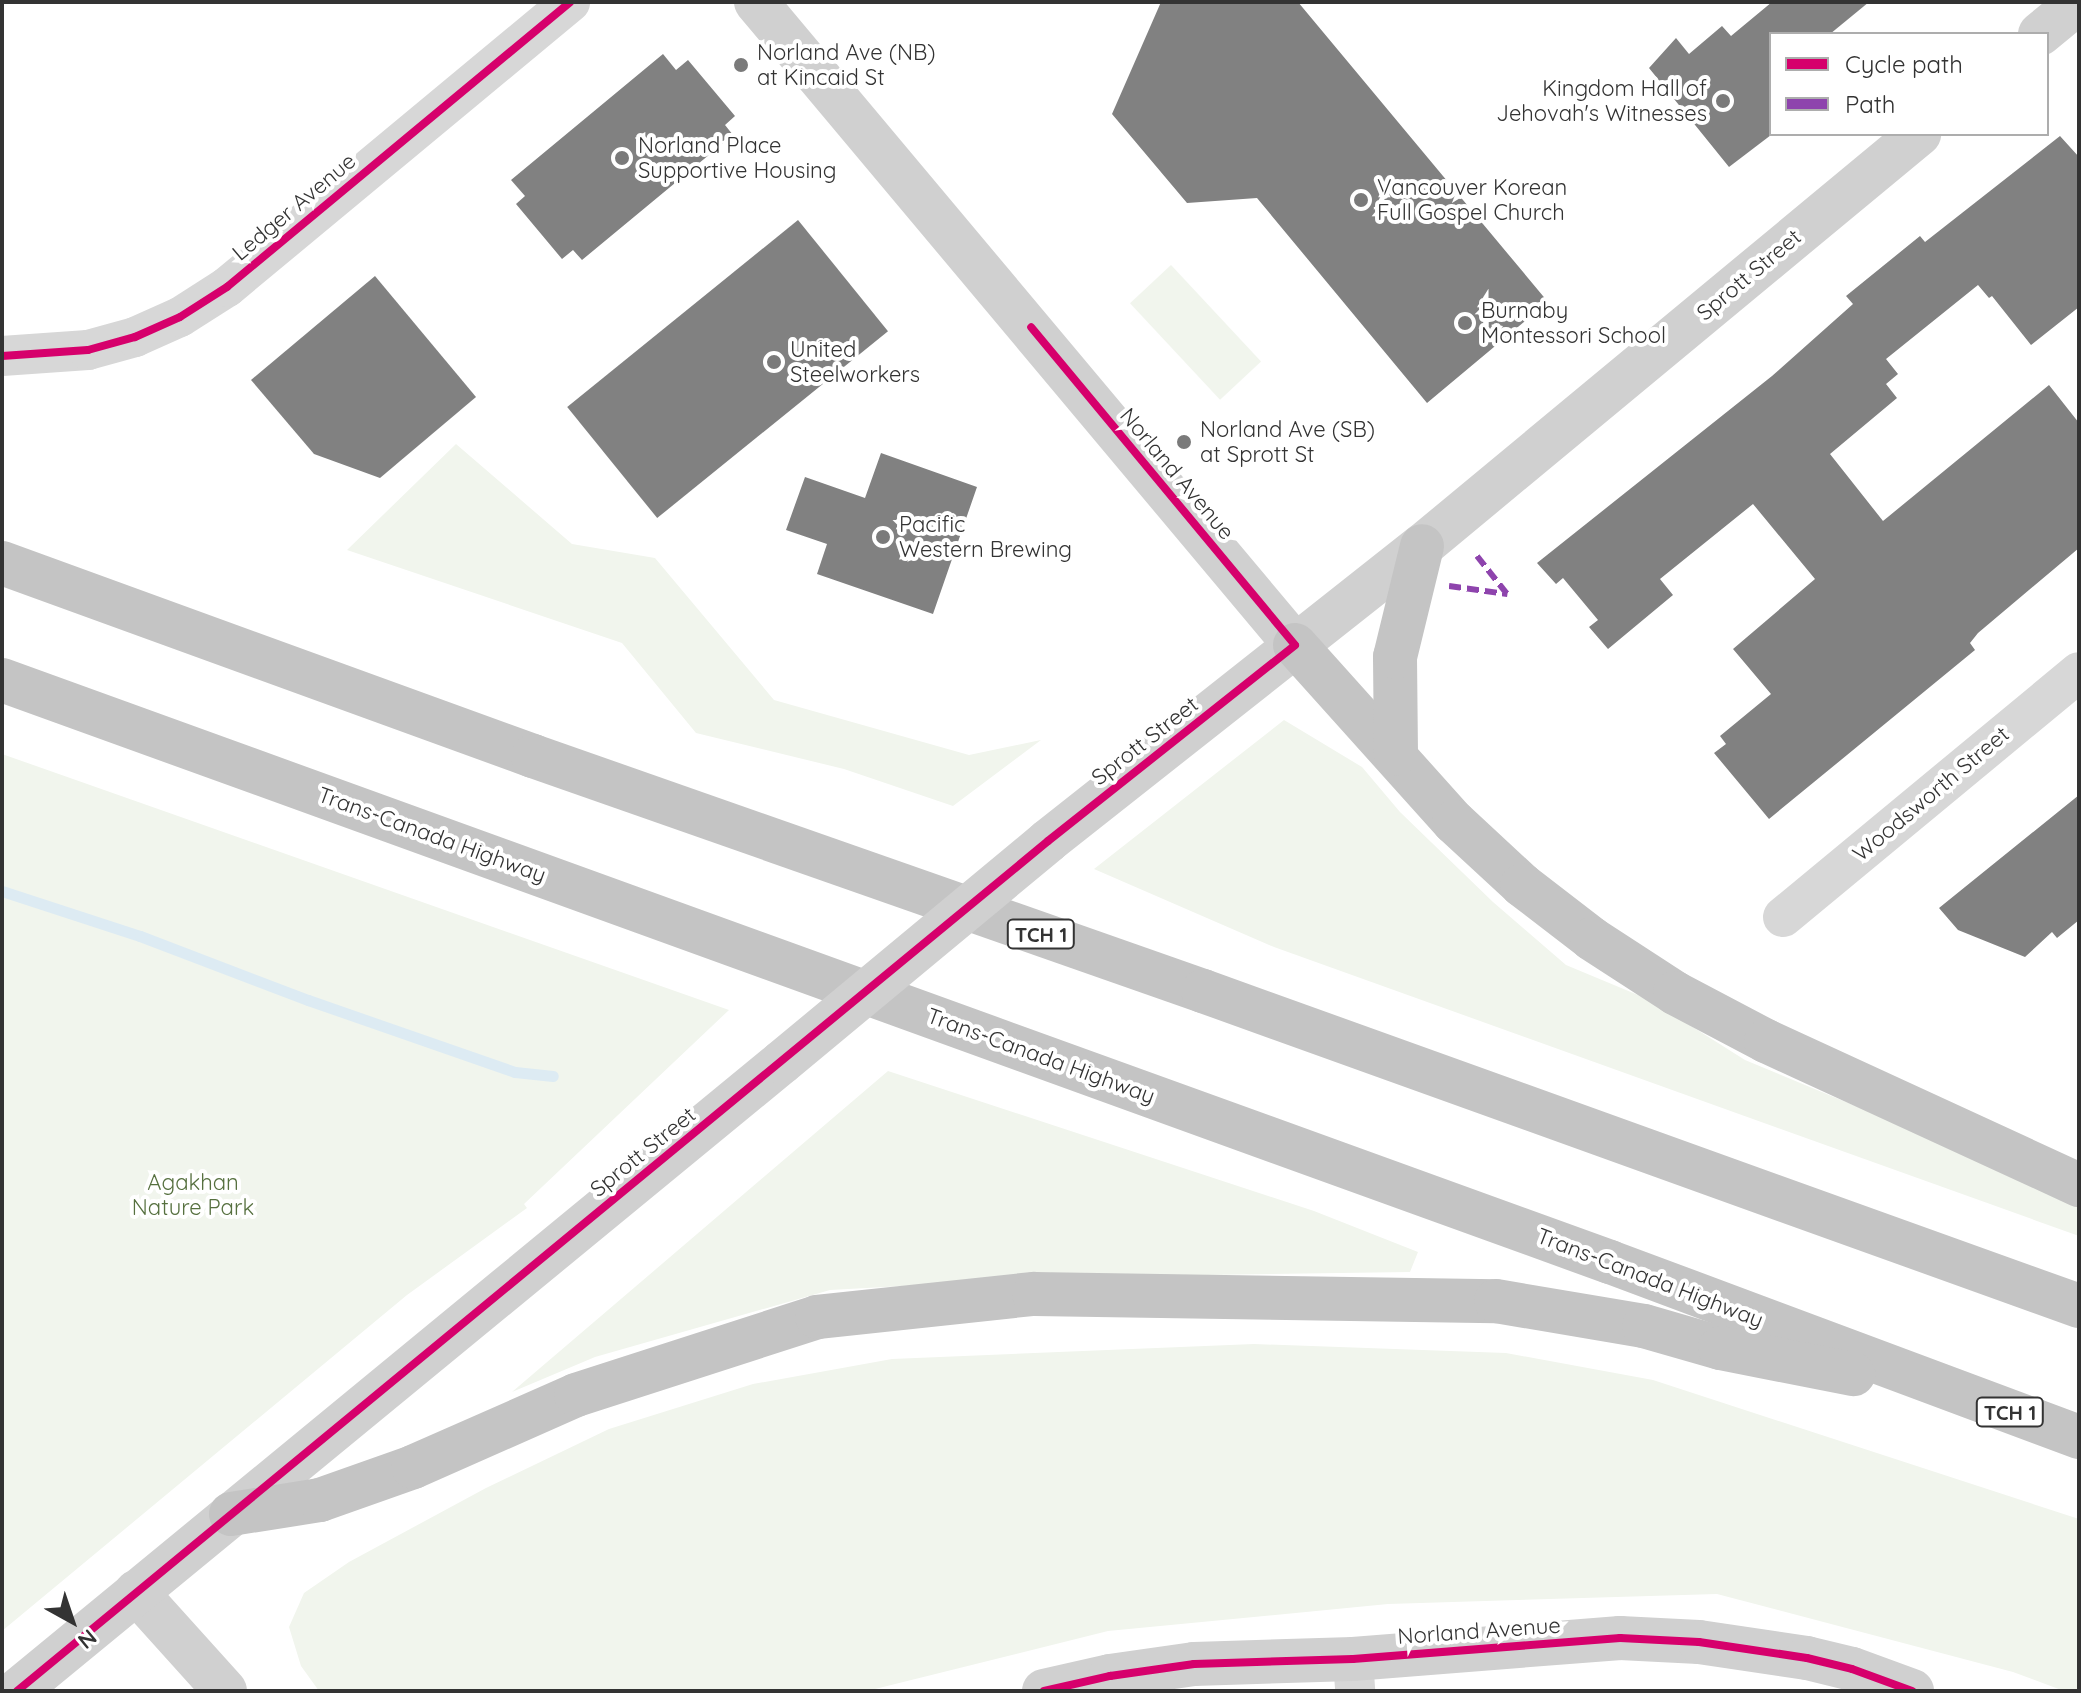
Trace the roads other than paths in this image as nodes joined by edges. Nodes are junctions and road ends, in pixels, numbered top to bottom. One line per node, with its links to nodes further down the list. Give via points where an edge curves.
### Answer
1 (570, 2): 6 (street, Ledger Avenue, via 227,287 192,309 135,337 88,350)
2 (756, 2): 9 (main road, Norland Avenue)
3 (2079, 2): 4 (main road)
4 (2042, 32)
5 (1917, 136): 7 (main road, Sprott Street)
6 (2, 356)
7 (1422, 546): 9 (main road, Sprott Street); 12 (highway, via 1395,657)
8 (2, 563): 15 (highway, TCH 1)
9 (1295, 645): 12 (highway); 18 (main road, Sprott Street, bridge, via 1048,841)
10 (2079, 672): 13 (street, Woodsworth Street)
11 (2, 680): 16 (highway, Trans-Canada Highway / TCH 1, via 1610,1262)
12 (1396, 754): 14 (highway, via 1454,822 1522,885 1675,993 1766,1041)
13 (1783, 917)
14 (2079, 1185)
15 (2079, 1306)
16 (1940, 1388): 17 (highway, Trans-Canada Highway / TCH 1); 18 (highway, via 1797,1365 1644,1326 1496,1301 1034,1294 817,1317 576,1395 413,1467 320,1500)
17 (2079, 1437)
18 (231, 1514): 19 (main road, Sprott Street)
19 (136, 1592): 21 (main road, Sprott Street); 22 (main road)
20 (1354, 1675): 23 (main road, Norland Avenue, via 1194,1664); 24 (main road, Norland Avenue, via 1620,1638 1699,1642 1807,1658)
21 (17, 1691)
22 (225, 1691)
23 (1044, 1691)
24 (1912, 1691)

